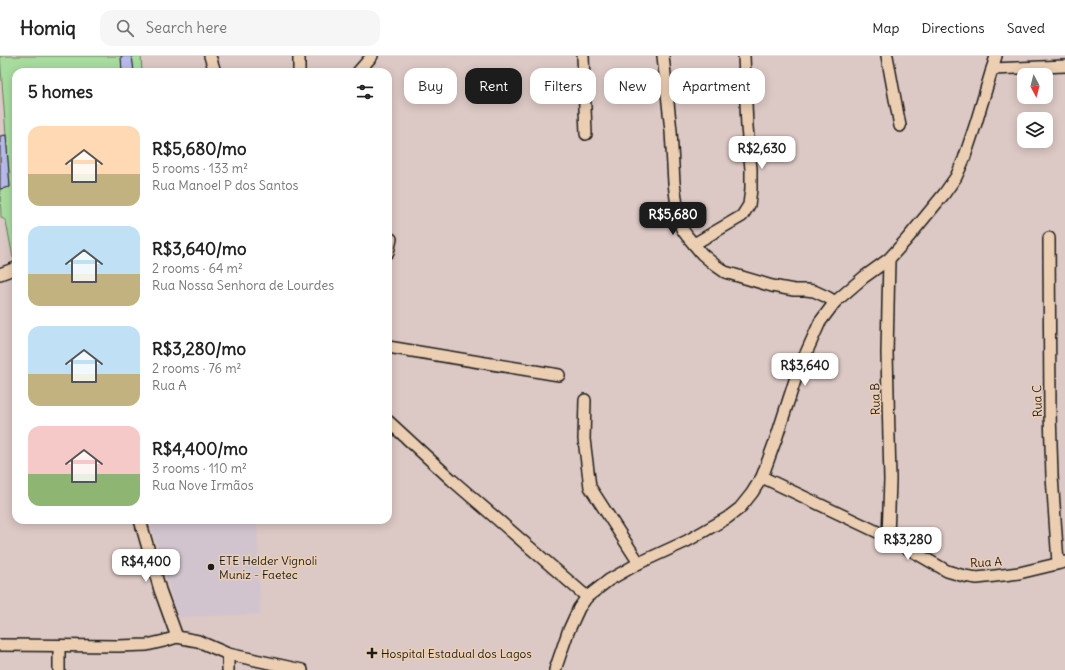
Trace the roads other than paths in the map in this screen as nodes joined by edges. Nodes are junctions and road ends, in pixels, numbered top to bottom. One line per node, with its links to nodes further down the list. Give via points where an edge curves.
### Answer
1 (210, 56): 10 (street)
2 (299, 56): 11 (street)
3 (372, 56): 12 (street)
4 (583, 56): 15 (street)
5 (663, 56): 17 (street, via 678,219 682,229)
6 (744, 56): 17 (street, via 751,169 749,205 742,216)
7 (887, 56): 14 (street)
8 (996, 56): 13 (street)
9 (1065, 66): 13 (street)
10 (214, 68)
11 (299, 68)
12 (362, 68)
13 (992, 69): 18 (street, via 956,177 908,239)
14 (900, 126)
15 (586, 134)
16 (1049, 238): 29 (street, Rua C, via 1052,476)
17 (694, 244): 21 (street, via 702,254 725,272 772,286 814,291)
18 (889, 259): 21 (street); 28 (street, Rua B)
19 (12, 270): 20 (street)
20 (0, 274)
21 (835, 302): 26 (street, via 820,322 798,371)
22 (392, 348): 23 (street)
23 (559, 375)
24 (585, 400): 30 (street, via 584,439 590,487)
25 (392, 425): 31 (street)
26 (762, 477): 28 (street, Rua A); 30 (street, via 740,508 727,518 688,541)
27 (141, 524): 32 (street)
28 (888, 537): 29 (street, Rua A, via 947,571 977,578 1019,573)
29 (1062, 562)
30 (639, 563): 31 (street, via 608,580)
31 (587, 597): 39 (street, via 568,632)
32 (177, 638): 34 (street, via 147,645); 35 (street, via 198,641)
33 (0, 645): 34 (street)
34 (59, 646): 36 (street)
35 (228, 654): 37 (street); 38 (street)
36 (59, 670)
37 (228, 670)
38 (302, 670)
39 (555, 670)

